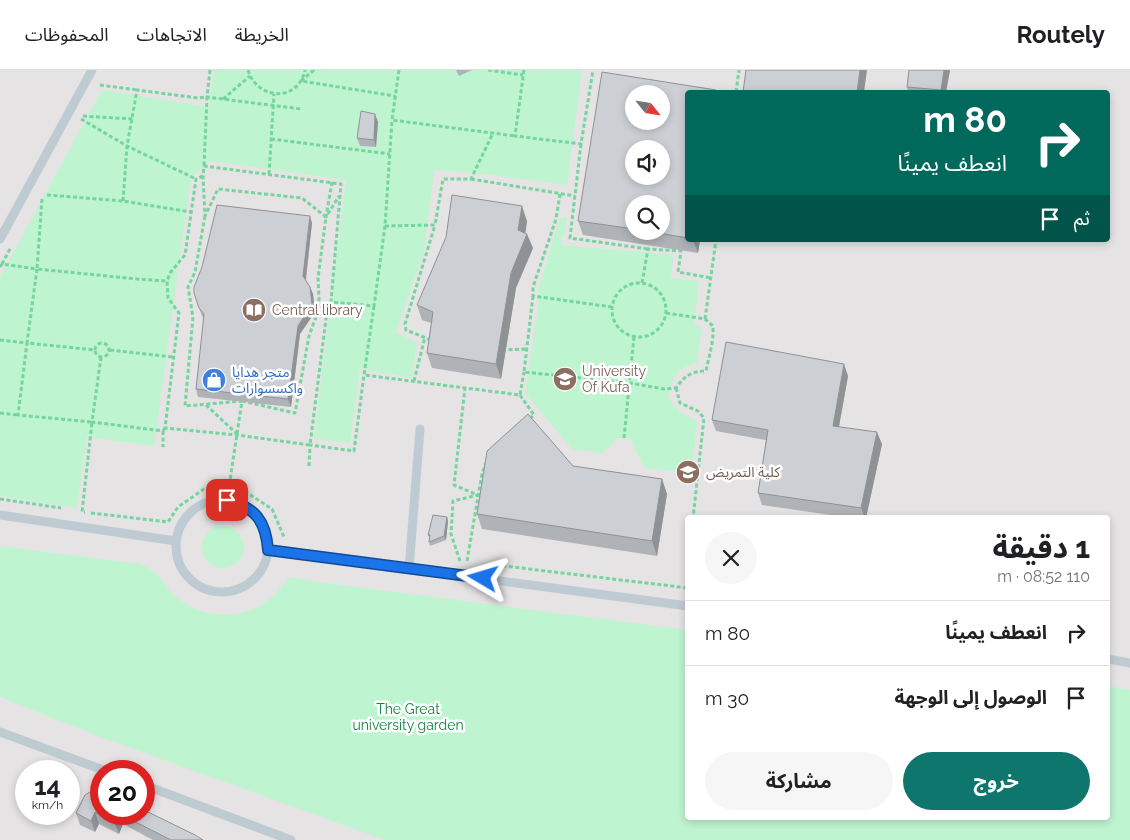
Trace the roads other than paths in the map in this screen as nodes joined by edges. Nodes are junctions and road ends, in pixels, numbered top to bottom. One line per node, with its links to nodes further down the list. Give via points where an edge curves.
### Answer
1 (92, 70): 2 (lane)
2 (0, 239)
3 (420, 429): 7 (lane)
4 (0, 515): 5 (lane)
5 (176, 541): 6 (lane, via 179,527 187,515 212,500 227,500 253,511 262,523); 6 (lane, via 177,557 183,572 194,583 209,590 225,592 254,579)
6 (268, 550): 7 (lane)
7 (409, 569): 8 (lane)
8 (685, 606)
9 (1110, 659): 10 (lane)
10 (1130, 663)
11 (0, 732): 12 (lane)
12 (90, 765)
13 (155, 789): 14 (lane)
14 (290, 840)

